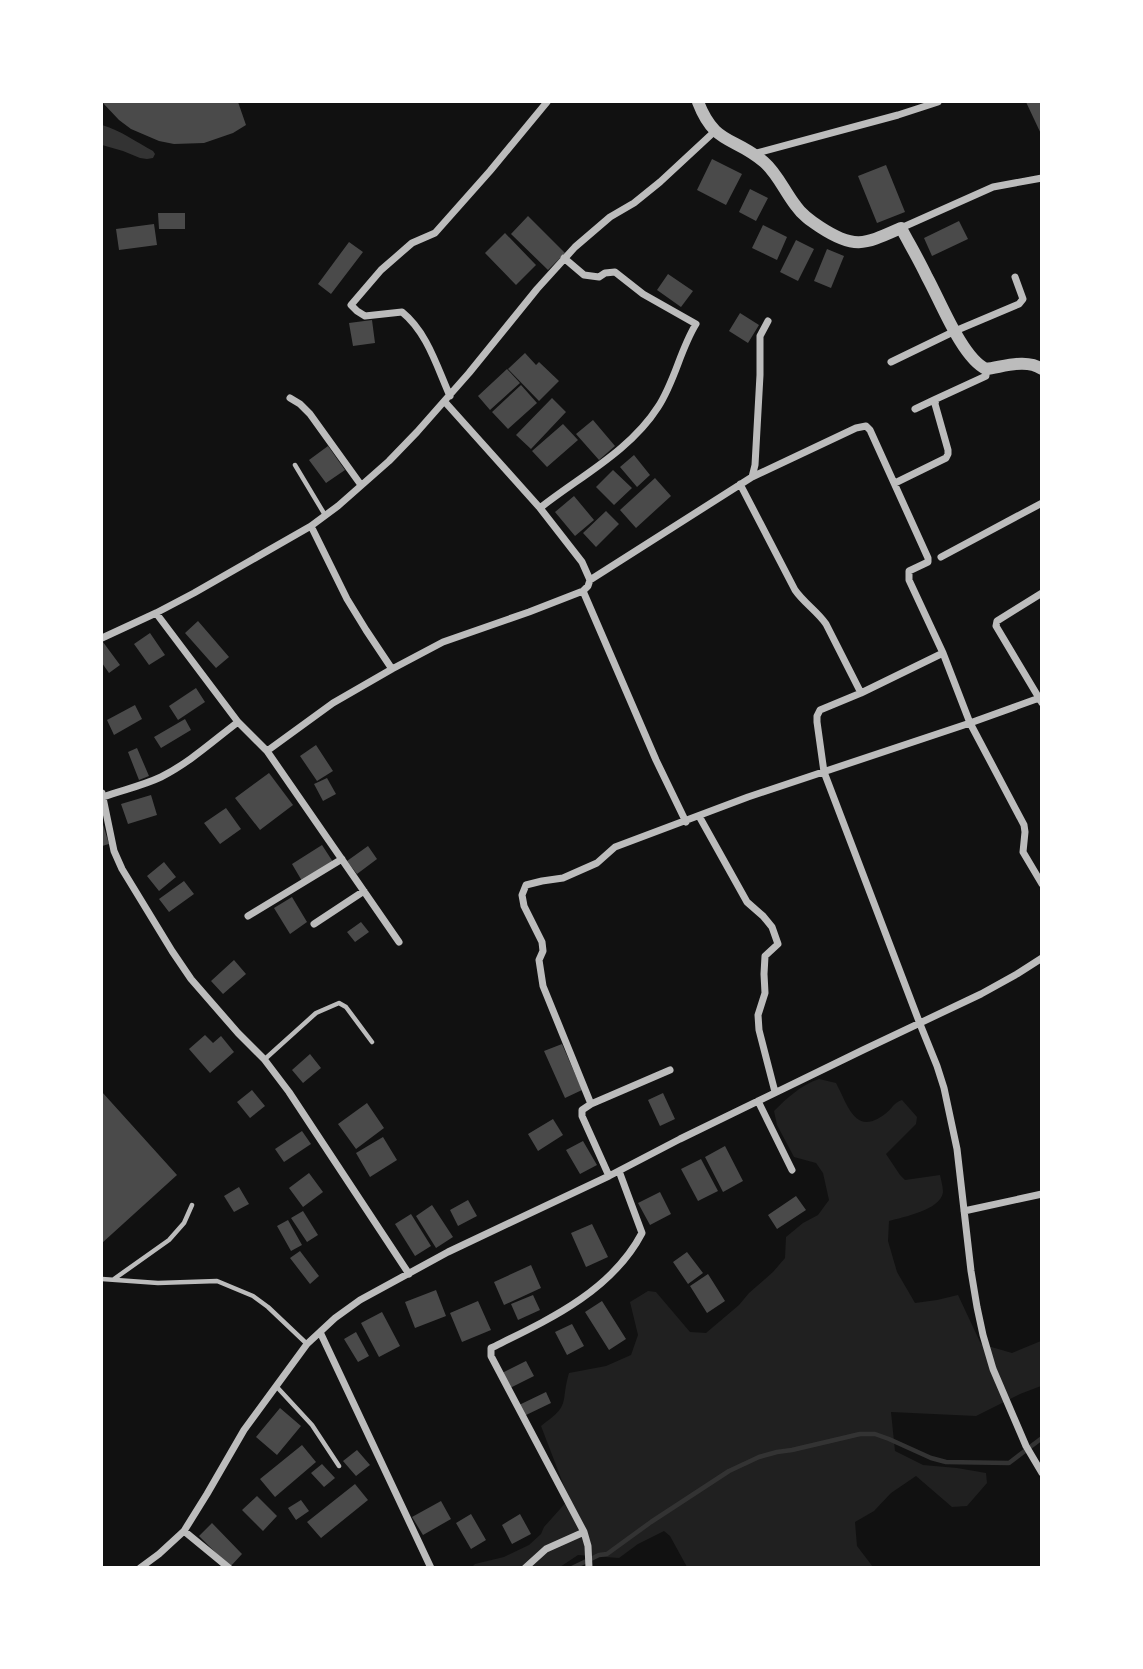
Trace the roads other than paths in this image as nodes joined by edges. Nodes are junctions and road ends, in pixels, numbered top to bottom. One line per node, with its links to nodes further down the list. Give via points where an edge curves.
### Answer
1 (547, 102): 16 (street, via 435,233 412,243 351,305 366,316 402,312 413,321)
2 (698, 102): 4 (street)
3 (938, 102): 5 (street)
4 (715, 131): 5 (street); 8 (street, via 660,182 610,217)
5 (752, 154): 7 (street, via 767,165 804,215 843,240 865,242)
6 (1041, 178): 7 (street, via 993,187)
7 (901, 228): 11 (street)
8 (564, 258): 16 (street); 25 (street, via 584,275 615,272 696,324 649,420 615,452)
9 (1015, 277): 11 (street, via 1022,302)
10 (768, 321): 20 (street, via 760,336)
11 (955, 331): 12 (street); 13 (street, via 973,360)
12 (891, 362)
13 (986, 369): 14 (street, via 1027,363); 17 (street, via 986,376)
14 (1041, 369)
15 (290, 398): 23 (street, via 310,414)
16 (447, 399): 23 (street); 25 (street)
17 (936, 399): 18 (street); 21 (street, via 948,454)
18 (915, 409)
19 (295, 465): 26 (lane)
20 (752, 477): 21 (street, via 866,426); 22 (street)
21 (895, 483): 34 (street, via 929,561 909,571 909,580)
22 (740, 484): 29 (street); 36 (street, via 795,590 826,624)
23 (361, 485): 26 (street)
24 (1041, 503): 28 (street)
25 (540, 508): 29 (street, via 582,562)
26 (325, 516): 27 (street)
27 (311, 526): 32 (street); 35 (street, via 354,610)
28 (941, 557)
29 (590, 580): 30 (street)
30 (583, 592): 35 (street, via 443,642); 44 (street)
31 (1041, 593): 37 (street, via 996,626)
32 (156, 613): 33 (street); 38 (street)
33 (102, 638)
34 (943, 653): 36 (street); 39 (street)
35 (392, 668): 40 (street)
36 (861, 693): 41 (street, via 820,710 817,716)
37 (1041, 699): 39 (street)
38 (238, 722): 40 (street); 42 (street, via 161,777)
39 (971, 723): 41 (street); 46 (street, via 1024,825 1023,852)
40 (267, 751): 45 (street)
41 (824, 772): 43 (street); 52 (street)
42 (102, 795): 54 (street, via 114,851 144,906 191,979)
43 (699, 817): 44 (street); 56 (street, via 747,902 772,927 778,944 765,956 765,993 758,1016)
44 (686, 822): 58 (street, via 615,847 597,863 563,878 526,886 522,895 542,942 543,986)
45 (342, 859): 47 (street); 48 (street)
46 (1041, 884)
47 (364, 891): 49 (street); 50 (street)
48 (248, 916)
49 (314, 924)
50 (399, 942)
51 (1041, 958): 52 (street)
52 (920, 1024): 56 (street); 64 (street, via 944,1088)
53 (372, 1042): 54 (lane, via 340,1003 316,1013)
54 (264, 1059): 65 (street)
55 (670, 1070): 58 (street)
56 (775, 1092): 57 (street)
57 (758, 1101): 59 (street); 60 (street)
58 (591, 1104): 61 (street, via 582,1110 582,1116)
59 (792, 1170)
60 (619, 1171): 61 (street); 74 (street, via 642,1233 627,1256 590,1294 491,1348 491,1356)
61 (609, 1176): 65 (street)
62 (1041, 1195): 64 (street)
63 (192, 1205): 67 (lane, via 169,1240)
64 (964, 1211): 72 (street, via 976,1307 993,1369)
65 (409, 1273): 68 (street, via 360,1300)
66 (102, 1279): 67 (lane)
67 (113, 1280): 69 (lane, via 217,1281 253,1296)
68 (320, 1332): 69 (street); 77 (street)
69 (307, 1344): 70 (street)
70 (275, 1386): 71 (lane, via 312,1426); 73 (street)
71 (339, 1466)
72 (1041, 1473)
73 (184, 1531): 75 (street); 76 (street)
74 (584, 1532): 78 (street, via 547,1549); 79 (street)
75 (140, 1567)
76 (229, 1567)
77 (431, 1567)
78 (524, 1567)
79 (589, 1567)

